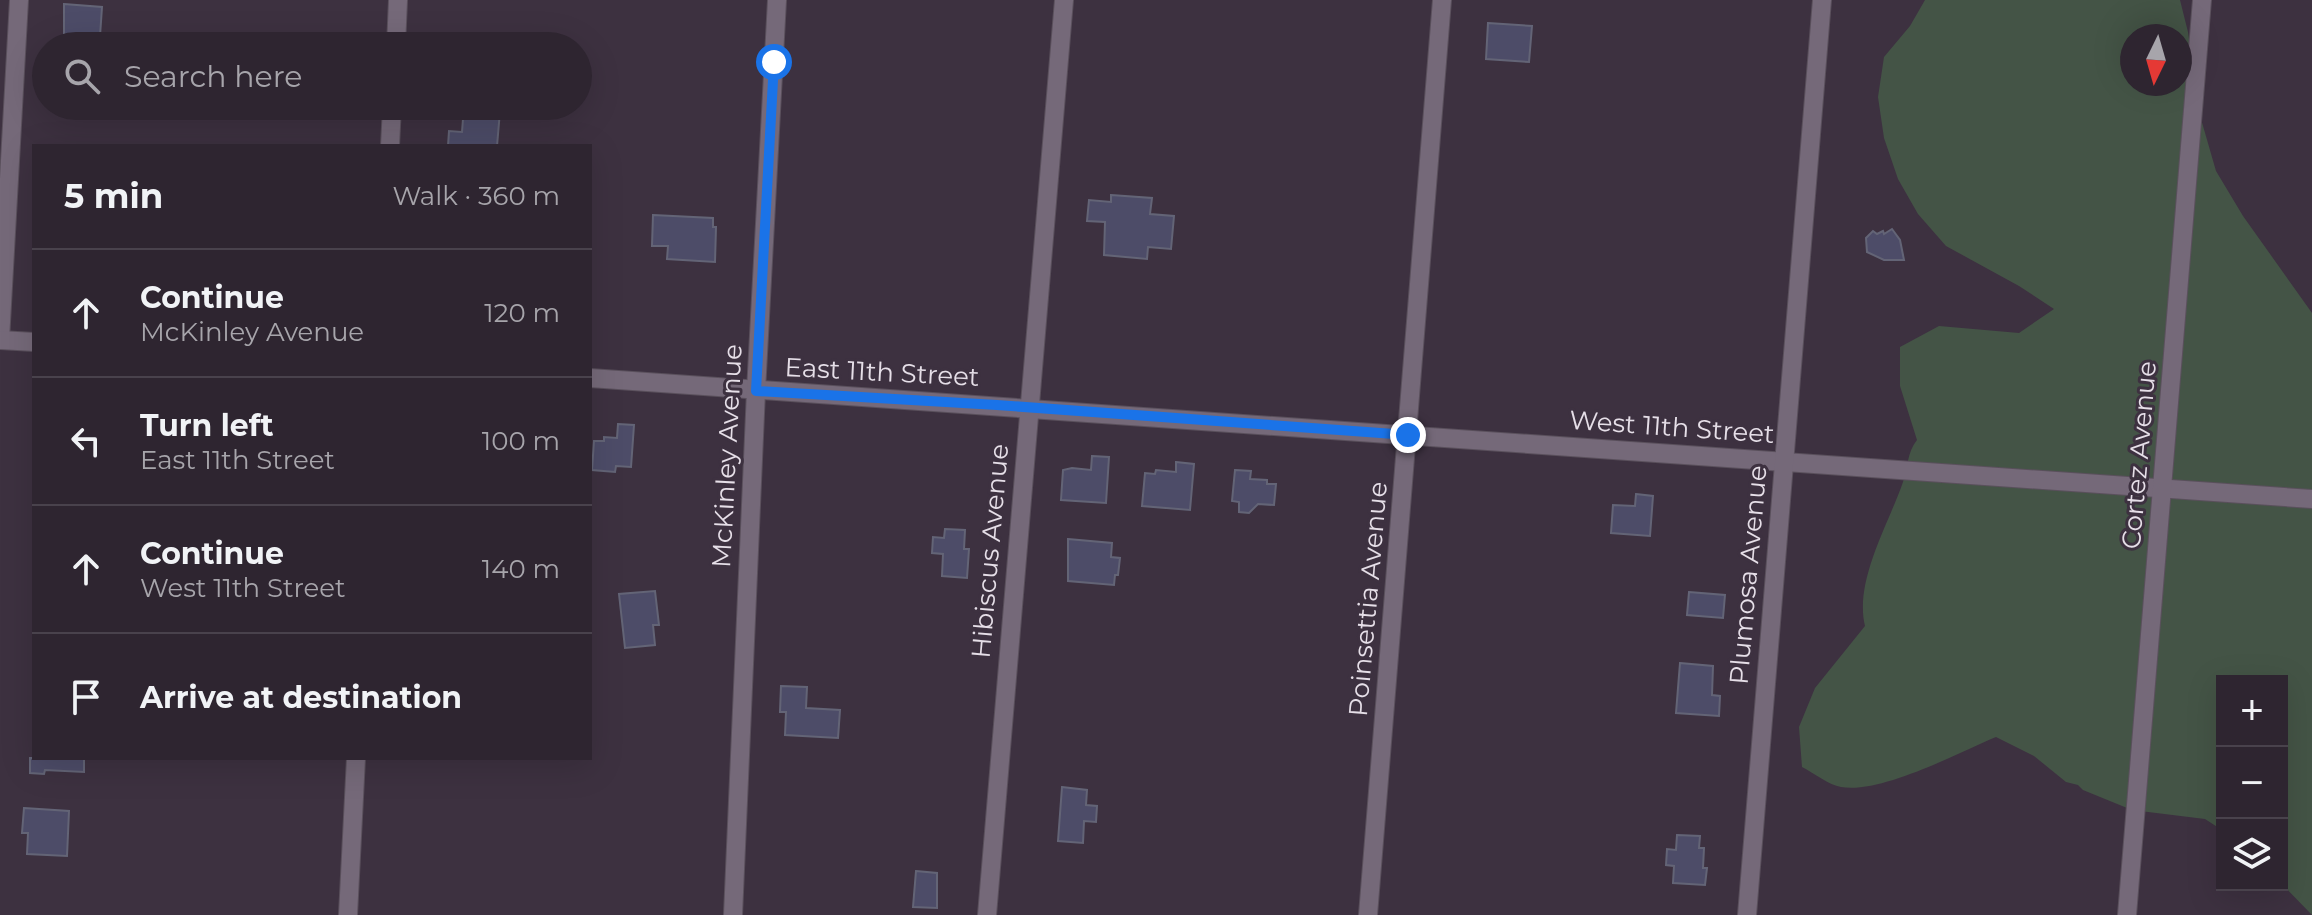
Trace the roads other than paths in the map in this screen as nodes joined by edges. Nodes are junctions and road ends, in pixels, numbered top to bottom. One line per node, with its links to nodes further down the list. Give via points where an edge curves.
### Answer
1 (19, 0): 11 (street)
2 (398, 0): 8 (street)
3 (777, 0): 14 (street, McKinley Avenue)
4 (1064, 0): 15 (street, Hibiscus Avenue)
5 (1442, 0): 16 (street, Poinsettia Avenue)
6 (1822, 0): 17 (street, Plumosa Avenue)
7 (2202, 0): 18 (street, Cortez Avenue)
8 (397, 32)
9 (391, 120): 10 (street)
10 (390, 144)
11 (0, 340): 12 (street)
12 (32, 342)
13 (592, 378): 14 (street, East 11th Street)
14 (756, 391): 15 (street, East 11th Street); 22 (street, McKinley Avenue)
15 (1028, 409): 16 (street, West 11th Street); 23 (street, Hibiscus Avenue)
16 (1408, 435): 17 (street, West 11th Street); 24 (street, Poinsettia Avenue)
17 (1784, 460): 18 (street, West 11th Street); 25 (street, Plumosa Avenue)
18 (2162, 489): 19 (street, West 11th Street); 26 (street, Cortez Avenue)
19 (2312, 499)
20 (356, 760): 21 (street)
21 (348, 915)
22 (733, 915)
23 (987, 915)
24 (1368, 915)
25 (1747, 915)
26 (2127, 915)

